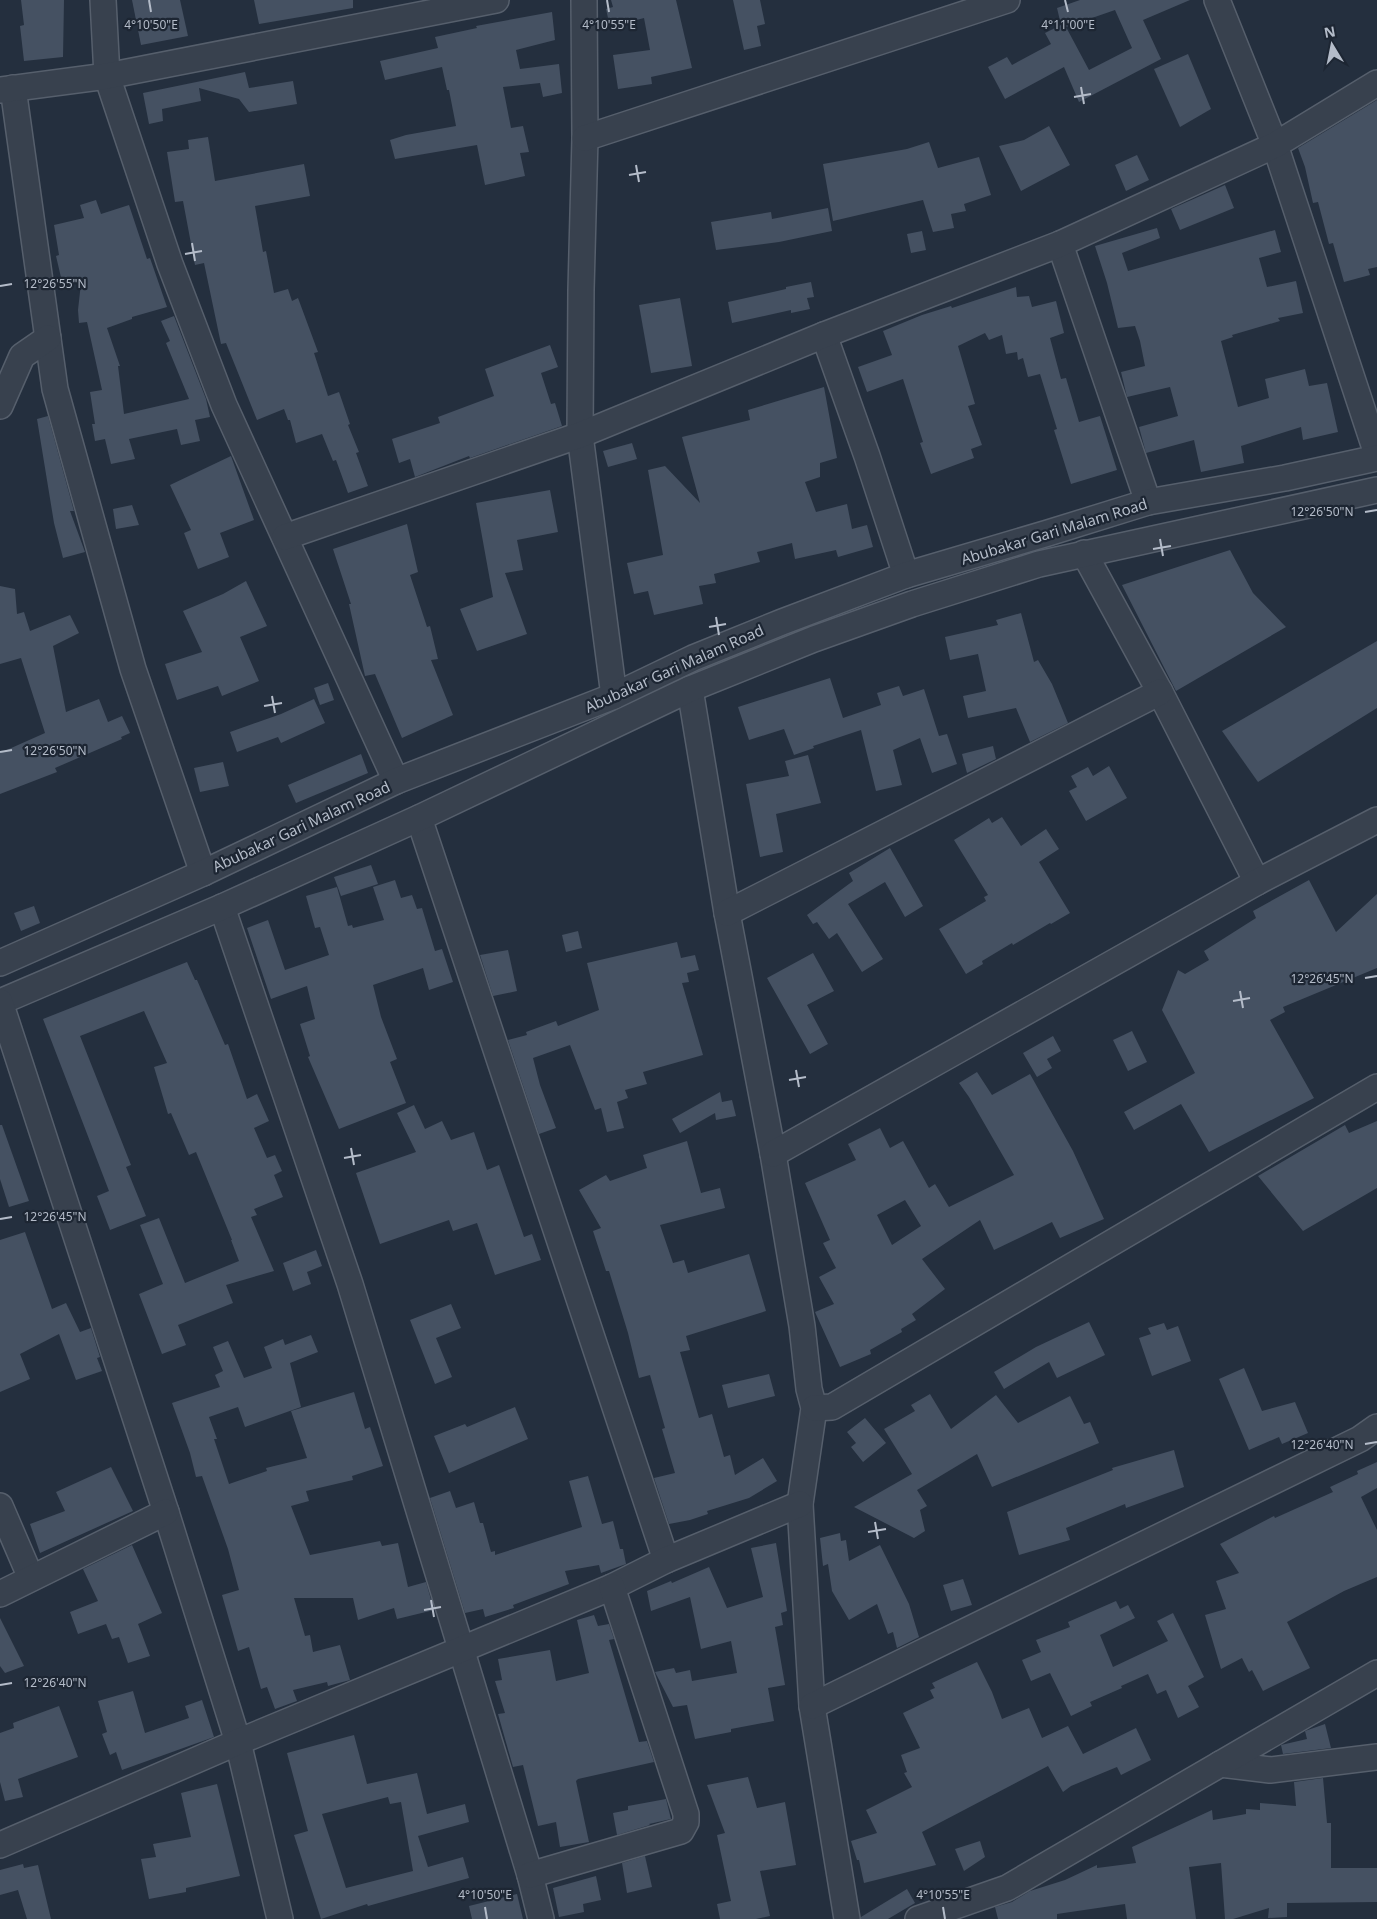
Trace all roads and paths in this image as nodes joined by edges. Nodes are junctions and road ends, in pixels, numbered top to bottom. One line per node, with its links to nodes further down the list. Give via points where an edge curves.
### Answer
1 (103, 0): 6 (street)
2 (496, 0): 6 (street)
3 (584, 0): 9 (street)
4 (1007, 0): 9 (street)
5 (1216, 0): 10 (street)
6 (107, 76): 8 (street); 20 (street, via 170,264 224,405)
7 (1377, 83): 10 (street)
8 (6, 89): 13 (street)
9 (585, 138): 15 (street)
10 (1275, 145): 11 (street); 16 (street)
11 (1060, 244): 12 (street); 19 (street)
12 (824, 335): 15 (street); 22 (street)
13 (48, 338): 14 (street, via 22,356); 29 (street, via 56,388 133,669)
14 (0, 406)
15 (580, 435): 20 (street); 25 (street)
16 (1377, 454)
17 (1377, 458): 19 (street, Abubakar Gari Malam Road)
18 (1376, 487): 21 (street)
19 (1148, 502): 22 (street, Abubakar Gari Malam Road)
20 (285, 537): 26 (street)
21 (1084, 553): 23 (street, via 912,604); 24 (street)
22 (906, 575): 25 (street, Abubakar Gari Malam Road, via 693,658)
23 (690, 689): 27 (street); 32 (street)
24 (1160, 692): 30 (street); 32 (street)
25 (614, 696): 26 (street, Abubakar Gari Malam Road)
26 (396, 781): 29 (street, Abubakar Gari Malam Road)
27 (419, 818): 31 (street); 42 (street)
28 (1377, 820): 30 (street)
29 (203, 872): 33 (street, Abubakar Gari Malam Road)
30 (1258, 882): 36 (street)
31 (222, 908): 34 (street); 46 (street, via 350,1284)
32 (727, 914): 36 (street)
33 (0, 963)
34 (0, 1002): 41 (street)
35 (1377, 1087): 37 (street, via 832,1407)
36 (773, 1154): 37 (street)
37 (814, 1408): 39 (street)
38 (1377, 1427): 48 (street, via 1360,1439)
39 (800, 1504): 42 (street); 48 (street)
40 (0, 1506): 43 (street)
41 (166, 1512): 43 (street); 49 (street)
42 (666, 1560): 44 (street)
43 (31, 1578): 45 (street)
44 (612, 1587): 46 (street); 53 (street, via 686,1822 681,1831)
45 (0, 1594)
46 (460, 1650): 49 (street); 53 (street)
47 (1377, 1673): 51 (street)
48 (812, 1706): 56 (street)
49 (238, 1742): 52 (street); 54 (street)
50 (1377, 1757): 51 (street, via 1270,1770)
51 (1220, 1764): 57 (street, via 1007,1888)
52 (0, 1845)
53 (530, 1875): 55 (street)
54 (280, 1919)
55 (541, 1919)
56 (847, 1919)
57 (918, 1919)

